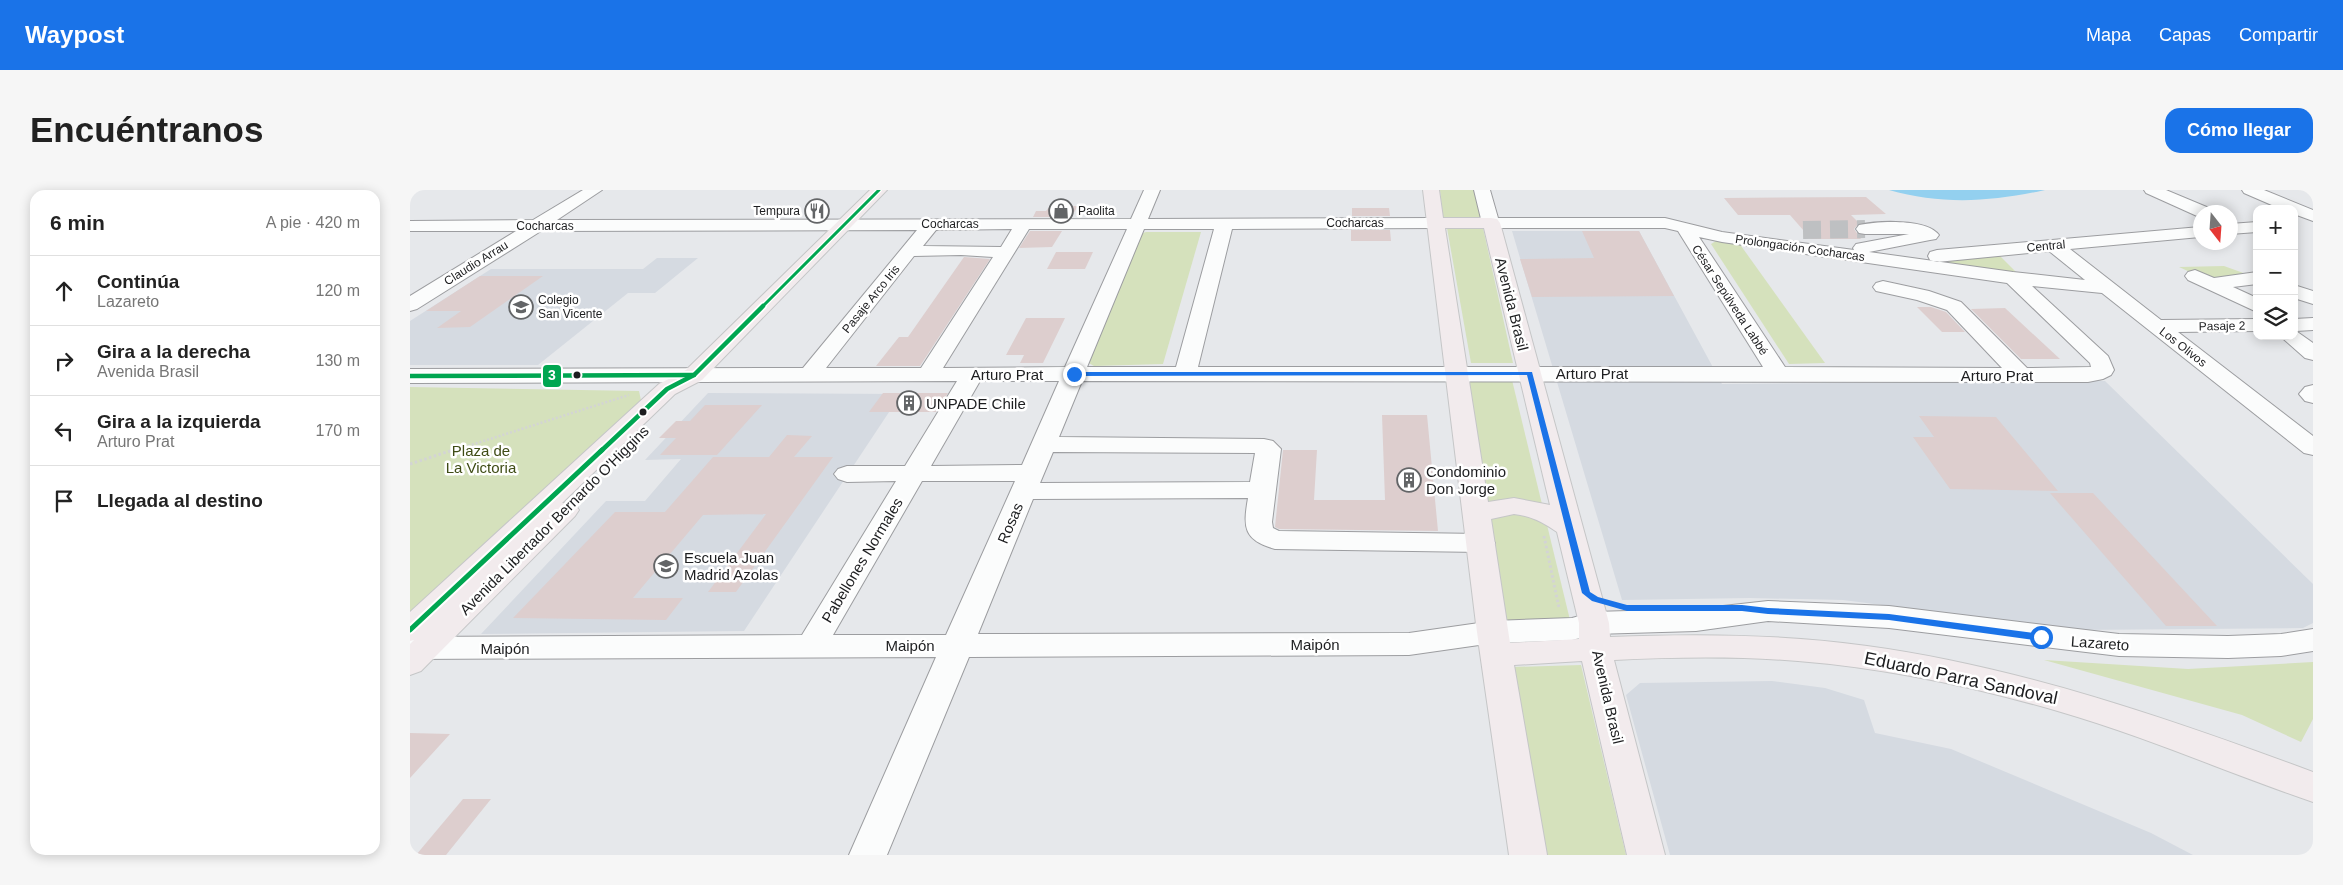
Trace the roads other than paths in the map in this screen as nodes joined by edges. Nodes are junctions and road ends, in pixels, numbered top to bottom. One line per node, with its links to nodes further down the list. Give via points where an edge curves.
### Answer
1 (594, 190): 20 (street, Claudio Arrau)
2 (879, 190): 18 (main road, Avenida Libertador Bernardo O'Higgins)
3 (1152, 190): 15 (street, Rosas)
4 (1431, 190): 11 (main road)
5 (1482, 190): 12 (street, Avenida Brasil)
6 (2152, 190): 8 (street)
7 (2250, 190): 9 (street)
8 (2193, 208)
9 (2313, 216)
10 (2313, 222): 17 (street)
11 (1436, 223): 12 (main road, Cocharcas); 16 (street, Cocharcas); 49 (main road)
12 (1491, 223): 21 (street, Prolongación Cocharcas, via 1655,223); 42 (main road, Avenida Brasil)
13 (931, 224): 14 (street, Cocharcas); 18 (street, Cocharcas); 26 (street, Pasaje Arco Iris)
14 (1024, 224): 15 (street, Cocharcas); 27 (street)
15 (1138, 224): 16 (street, Cocharcas); 47 (street, Rosas)
16 (1224, 224): 48 (street)
17 (2298, 224)
18 (845, 225): 20 (street, Cocharcas); 43 (main road, Avenida Libertador Bernardo O'Higgins)
19 (410, 226): 20 (street, Cocharcas)
20 (536, 226): 37 (street, Claudio Arrau)
21 (1691, 228): 23 (street); 28 (street, Prolongación Cocharcas, via 1722,237); 50 (street, César Sepúlveda Labbé)
22 (1865, 229): 28 (street, via 1917,229 1930,236)
23 (1793, 230)
24 (2193, 233): 25 (street, Central)
25 (2054, 246): 29 (street, Central); 33 (street, Los Olivos)
26 (909, 251): 27 (street); 44 (street, Pasaje Arco Iris)
27 (1007, 252): 45 (street)
28 (1833, 253): 29 (street, Prolongación Cocharcas)
29 (1891, 261): 30 (street, Prolongación Cocharcas)
30 (2013, 278): 33 (street, Prolongación Cocharcas); 51 (street, Arturo Prat, via 2104,367 2095,374)
31 (2253, 278): 36 (street, Pasaje 2, via 2204,280)
32 (1883, 286): 51 (street, via 1954,306)
33 (2109, 288): 39 (street, Los Olivos)
34 (2298, 292): 35 (street)
35 (2313, 298)
36 (2253, 304)
37 (410, 305)
38 (2253, 325): 39 (street, Pasaje 2)
39 (2157, 326): 56 (street, Los Olivos)
40 (2298, 327): 41 (street)
41 (2313, 353)
42 (1530, 373): 49 (street, Arturo Prat); 50 (street, Arturo Prat); 62 (main road, Avenida Brasil)
43 (694, 374): 44 (street, Arturo Prat); 52 (street, Arturo Prat); 71 (main road, Avenida Libertador Bernardo O'Higgins, via 687,389); 71 (main road, Avenida Libertador Bernardo O'Higgins, via 667,389)
44 (810, 374): 45 (street, Arturo Prat)
45 (928, 374): 46 (street, Arturo Prat)
46 (973, 374): 47 (street, Arturo Prat); 58 (street, Pabellones Normales)
47 (1074, 374): 48 (street, Arturo Prat); 55 (street, Rosas)
48 (1185, 374): 49 (street, Arturo Prat)
49 (1458, 374): 61 (main road)
50 (1778, 374): 51 (street, Arturo Prat)
51 (2022, 375)
52 (410, 376)
53 (2313, 392): 54 (street)
54 (2313, 396)
55 (1044, 444): 59 (street, Rosas); 60 (street, via 1264,446 1268,449)
56 (2313, 448)
57 (847, 474): 58 (street, Pabellones Normales)
58 (913, 474): 59 (street, Pabellones Normales); 70 (street, Pabellones Normales)
59 (1027, 482): 60 (street, Pabellones Normales); 69 (street, Rosas)
60 (1262, 490): 63 (street, via 1259,531 1275,540)
61 (1477, 515): 62 (main road, via 1498,507 1525,505 1550,514); 63 (main road)
62 (1570, 529): 64 (main road, Avenida Brasil)
63 (1482, 543): 68 (main road)
64 (1586, 593): 65 (street, Lazareto, via 1606,603 1627,608); 66 (main road, Avenida Brasil)
65 (1768, 611): 66 (street, Lazareto); 67 (street, Lazareto, via 1889,617 2119,645 2228,647)
66 (1595, 636): 68 (main road, Maipón); 72 (main road, Eduardo Parra Sandoval, via 1840,654 1900,662 2072,702); 75 (main road, Avenida Brasil)
67 (2313, 640)
68 (1495, 643): 69 (street, Maipón); 74 (main road)
69 (958, 645): 70 (street, Maipón); 73 (street, Rosas)
70 (812, 646): 71 (street, Maipón)
71 (414, 647)
72 (2313, 787)
73 (868, 855)
74 (1528, 855)
75 (1646, 855)

